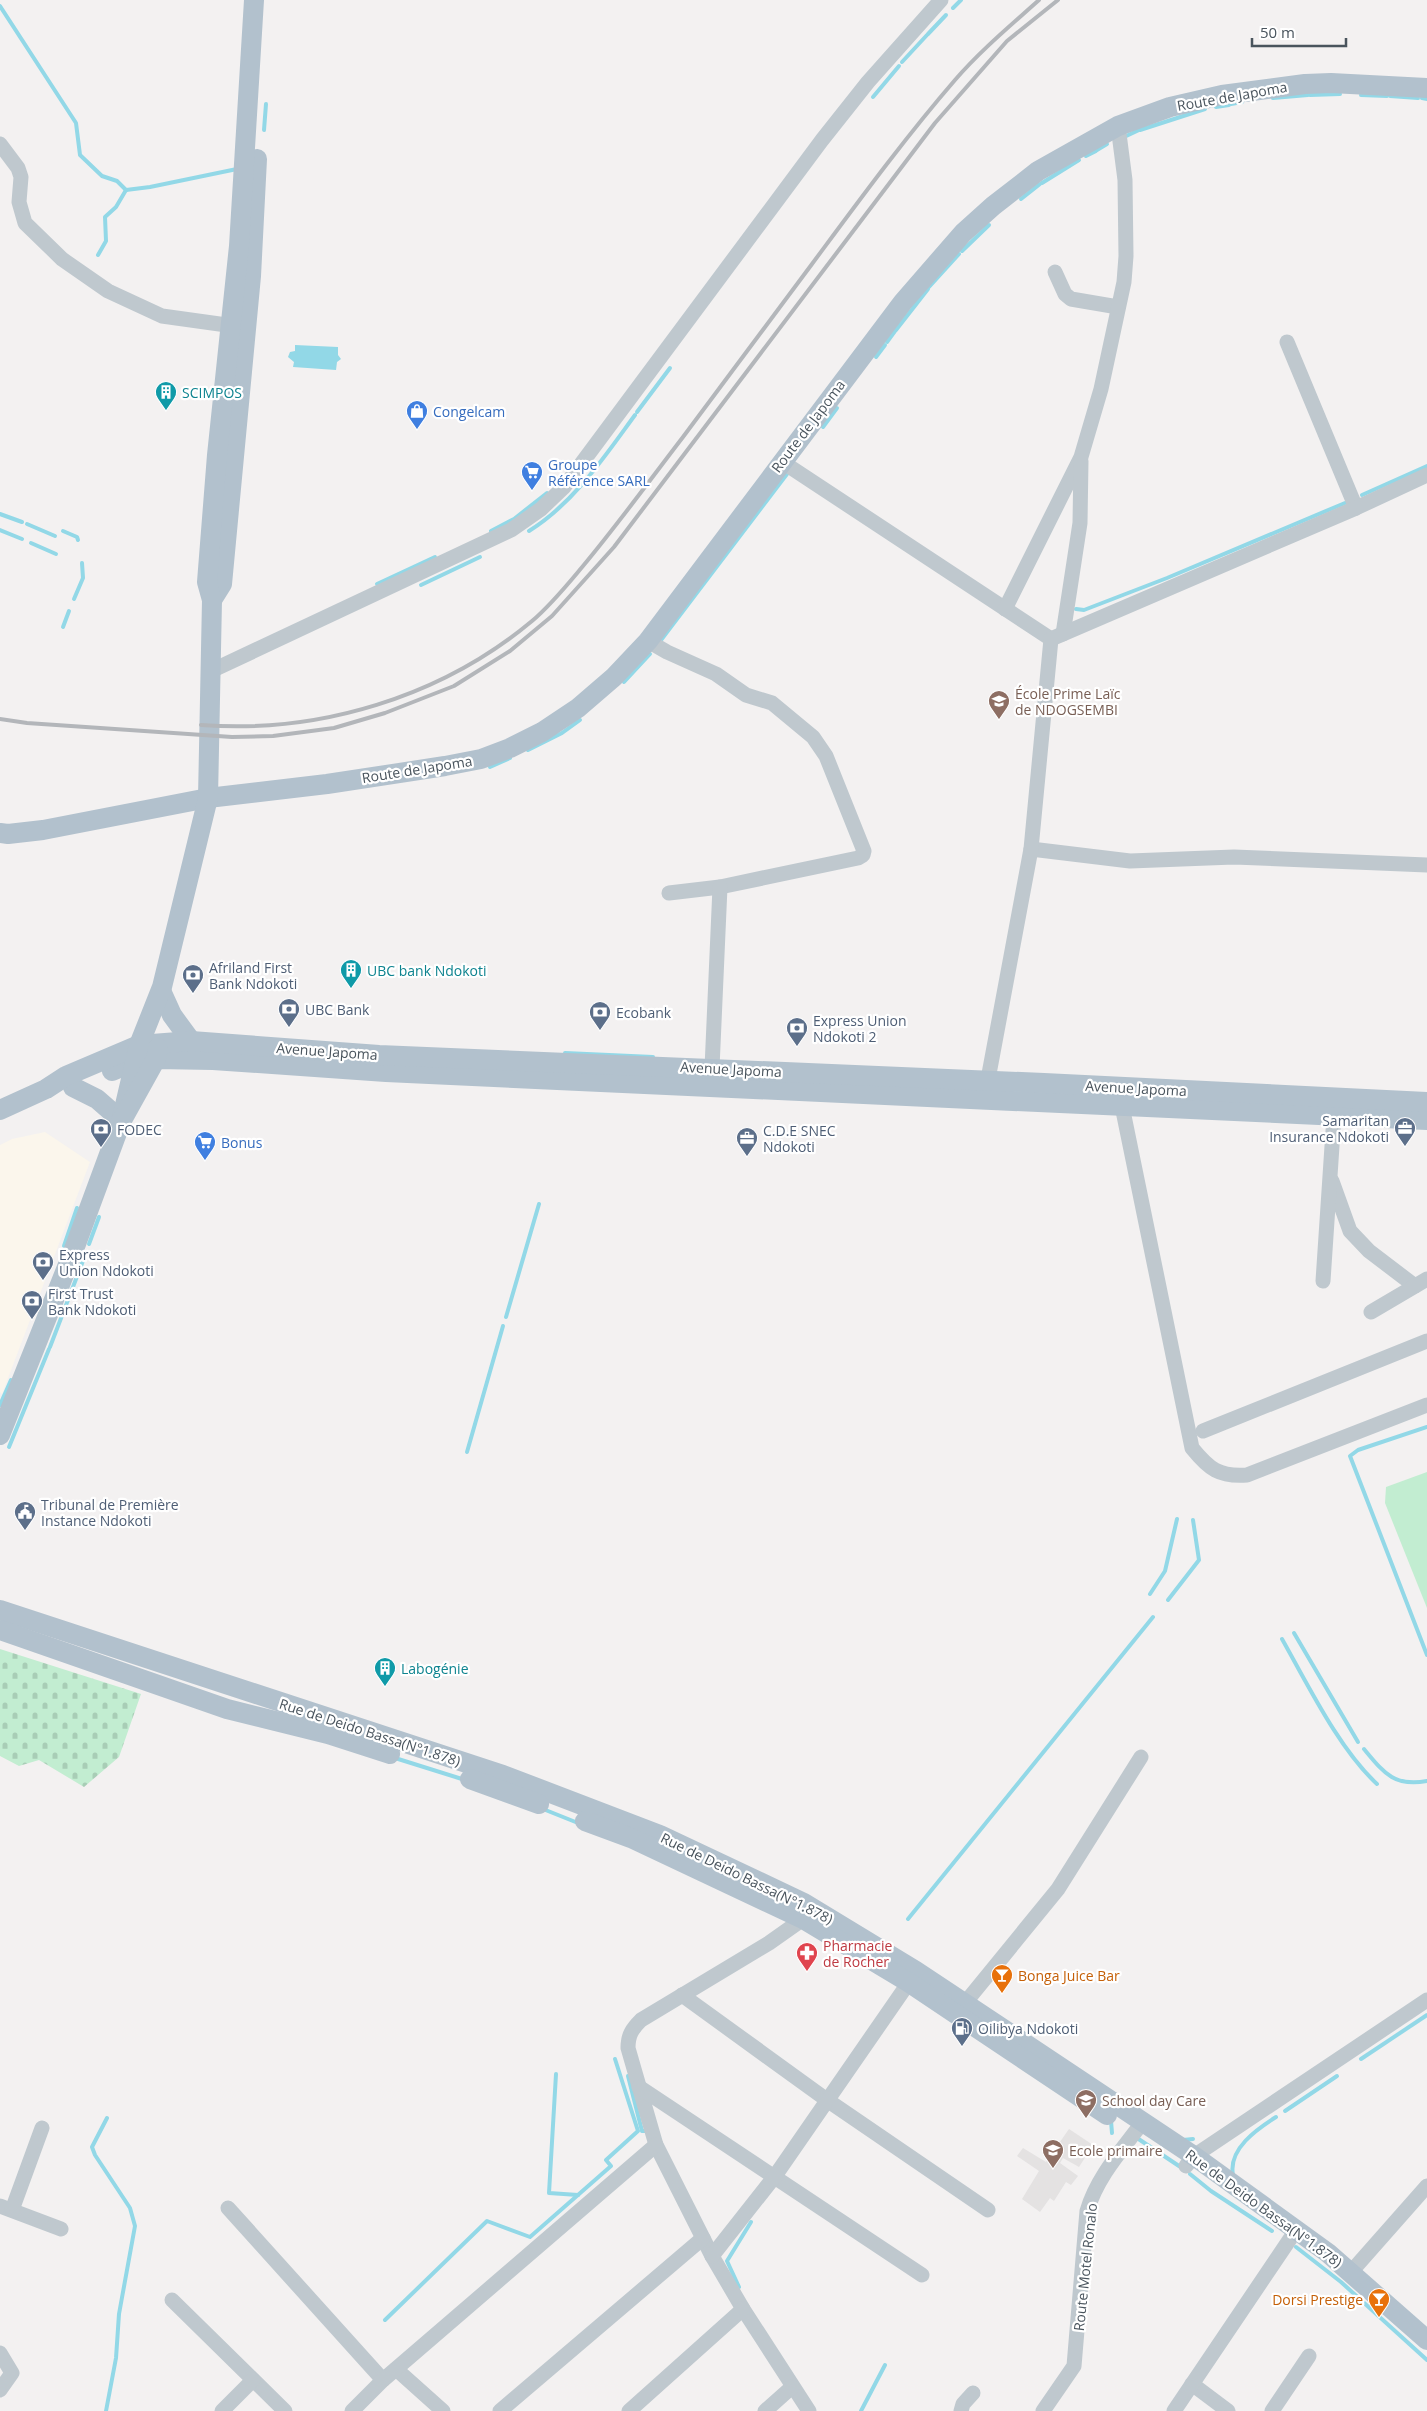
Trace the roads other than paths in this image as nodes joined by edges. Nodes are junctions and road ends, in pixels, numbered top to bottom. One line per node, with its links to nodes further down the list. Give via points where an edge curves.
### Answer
1 (254, 0): 6 (main road)
2 (267, 0): 6 (main road)
3 (941, 0): 19 (street, via 868,82 564,486 541,509 511,530)
4 (1427, 88): 5 (main road, Route de Japoma, via 1366,83 1289,86 1222,95 1170,107)
5 (1118, 126): 9 (street, via 1126,201 1124,282); 13 (main road, Route de Japoma, via 1038,171 964,233 903,302)
6 (252, 138): 10 (main road)
7 (0, 144): 10 (street, via 21,177 19,202 25,223 62,259 108,291 162,316)
8 (1055, 272): 9 (street, via 1065,294 1072,298)
9 (1118, 307): 12 (street, via 1101,389)
10 (238, 327): 19 (main road, via 226,455 207,582 212,600)
11 (1286, 342): 15 (street)
12 (1082, 457): 16 (street); 17 (street, via 1080,523)
13 (781, 461): 16 (street); 18 (main road, Route de Japoma)
14 (1427, 475): 15 (street)
15 (1356, 508): 17 (street)
16 (1005, 608): 17 (street)
17 (1057, 637): 22 (street)
18 (648, 641): 20 (main road, Route de Japoma, via 578,708 510,748 445,766); 24 (street, via 716,674 746,695 772,703 813,737 826,756 864,852 858,858)
19 (211, 671): 20 (main road)
20 (208, 798): 21 (main road, Route de Japoma, via 43,830); 26 (main road)
21 (0, 833)
22 (1031, 849): 23 (street, via 1130,861 1234,857); 33 (street)
23 (1427, 865)
24 (720, 887): 25 (street); 30 (street)
25 (669, 893)
26 (162, 990): 27 (main road, via 172,1015); 28 (main road); 29 (main road)
27 (191, 1041): 28 (main road, Avenue Japoma); 30 (main road, Avenue Japoma, via 379,1055)
28 (158, 1051): 29 (main road, Avenue Japoma); 33 (main road, Avenue Japoma, via 213,1060 386,1072); 39 (main road)
29 (138, 1053): 31 (main road, Avenue Japoma); 32 (main road, Avenue Japoma, via 66,1076); 39 (main road)
30 (712, 1068): 33 (main road, Avenue Japoma)
31 (73, 1087): 32 (main road, Avenue Japoma); 39 (main road, via 97,1099)
32 (46, 1089): 36 (main road, Avenue Japoma)
33 (986, 1089): 34 (main road, Avenue Japoma)
34 (1122, 1096): 35 (main road, Avenue Japoma); 37 (main road, Avenue Japoma); 45 (street, via 1192,1448 1203,1462 1216,1472 1247,1475)
35 (1427, 1102)
36 (0, 1110)
37 (1334, 1116): 38 (main road, Avenue Japoma); 40 (street)
38 (1427, 1120)
39 (121, 1121): 47 (main road)
40 (1330, 1176): 41 (street); 42 (street, via 1350,1231 1369,1251)
41 (1323, 1281)
42 (1421, 1282): 43 (street)
43 (1371, 1312)
44 (1427, 1341): 46 (street)
45 (1427, 1405)
46 (1202, 1431)
47 (0, 1435)
48 (0, 1610): 52 (main road, Rue de Deido Bassa(N°1.878), via 502,1776 635,1824 804,1903)
49 (0, 1630): 51 (main road, via 227,1709 328,1734 490,1786 630,1838)
50 (1141, 1757): 55 (street, via 1058,1889)
51 (803, 1919): 52 (main road); 53 (street)
52 (912, 1977): 55 (main road, Rue de Deido Bassa(N°1.878)); 57 (street); 59 (main road)
53 (682, 1995): 56 (street, via 632,2028 628,2048); 57 (street)
54 (1427, 2000): 61 (street)
55 (965, 2003): 59 (main road, Rue de Deido Bassa(N°1.878))
56 (639, 2086): 60 (street); 62 (street)
57 (827, 2100): 62 (street); 66 (street)
58 (42, 2128): 64 (street)
59 (1138, 2128): 61 (main road, Rue de Deido Bassa(N°1.878)); 95 (street, Route Motel Ronalo, via 1093,2194 1088,2211 1074,2366)
60 (656, 2146): 68 (street); 79 (street)
61 (1190, 2161): 69 (main road); 71 (main road, Rue de Deido Bassa(N°1.878), via 1297,2229)
62 (775, 2176): 70 (street); 72 (street)
63 (1427, 2186): 71 (street)
64 (6, 2208): 67 (street)
65 (228, 2208): 81 (street)
66 (988, 2210)
67 (61, 2229)
68 (702, 2238): 70 (street); 90 (street)
69 (1290, 2239): 78 (main road, via 1344,2281); 82 (street)
70 (712, 2256): 74 (street)
71 (1351, 2272): 75 (main road, Rue de Deido Bassa(N°1.878))
72 (922, 2275)
73 (172, 2300): 80 (street)
74 (743, 2310): 83 (street); 91 (street)
75 (1427, 2340)
76 (0, 2353): 84 (street, via 12,2373)
77 (1309, 2356): 98 (street)
78 (1427, 2356)
79 (396, 2369): 81 (street); 89 (street)
80 (253, 2380): 86 (street); 87 (street)
81 (384, 2380): 88 (street)
82 (1192, 2384): 96 (street); 97 (street)
83 (792, 2387): 92 (street); 93 (street)
84 (0, 2390)
85 (973, 2393): 94 (street, via 962,2404)
86 (222, 2411)
87 (285, 2411)
88 (352, 2411)
89 (443, 2411)
90 (500, 2411)
91 (629, 2411)
92 (765, 2411)
93 (809, 2411)
94 (961, 2411)
95 (1043, 2411)
96 (1174, 2411)
97 (1228, 2411)
98 (1272, 2411)

